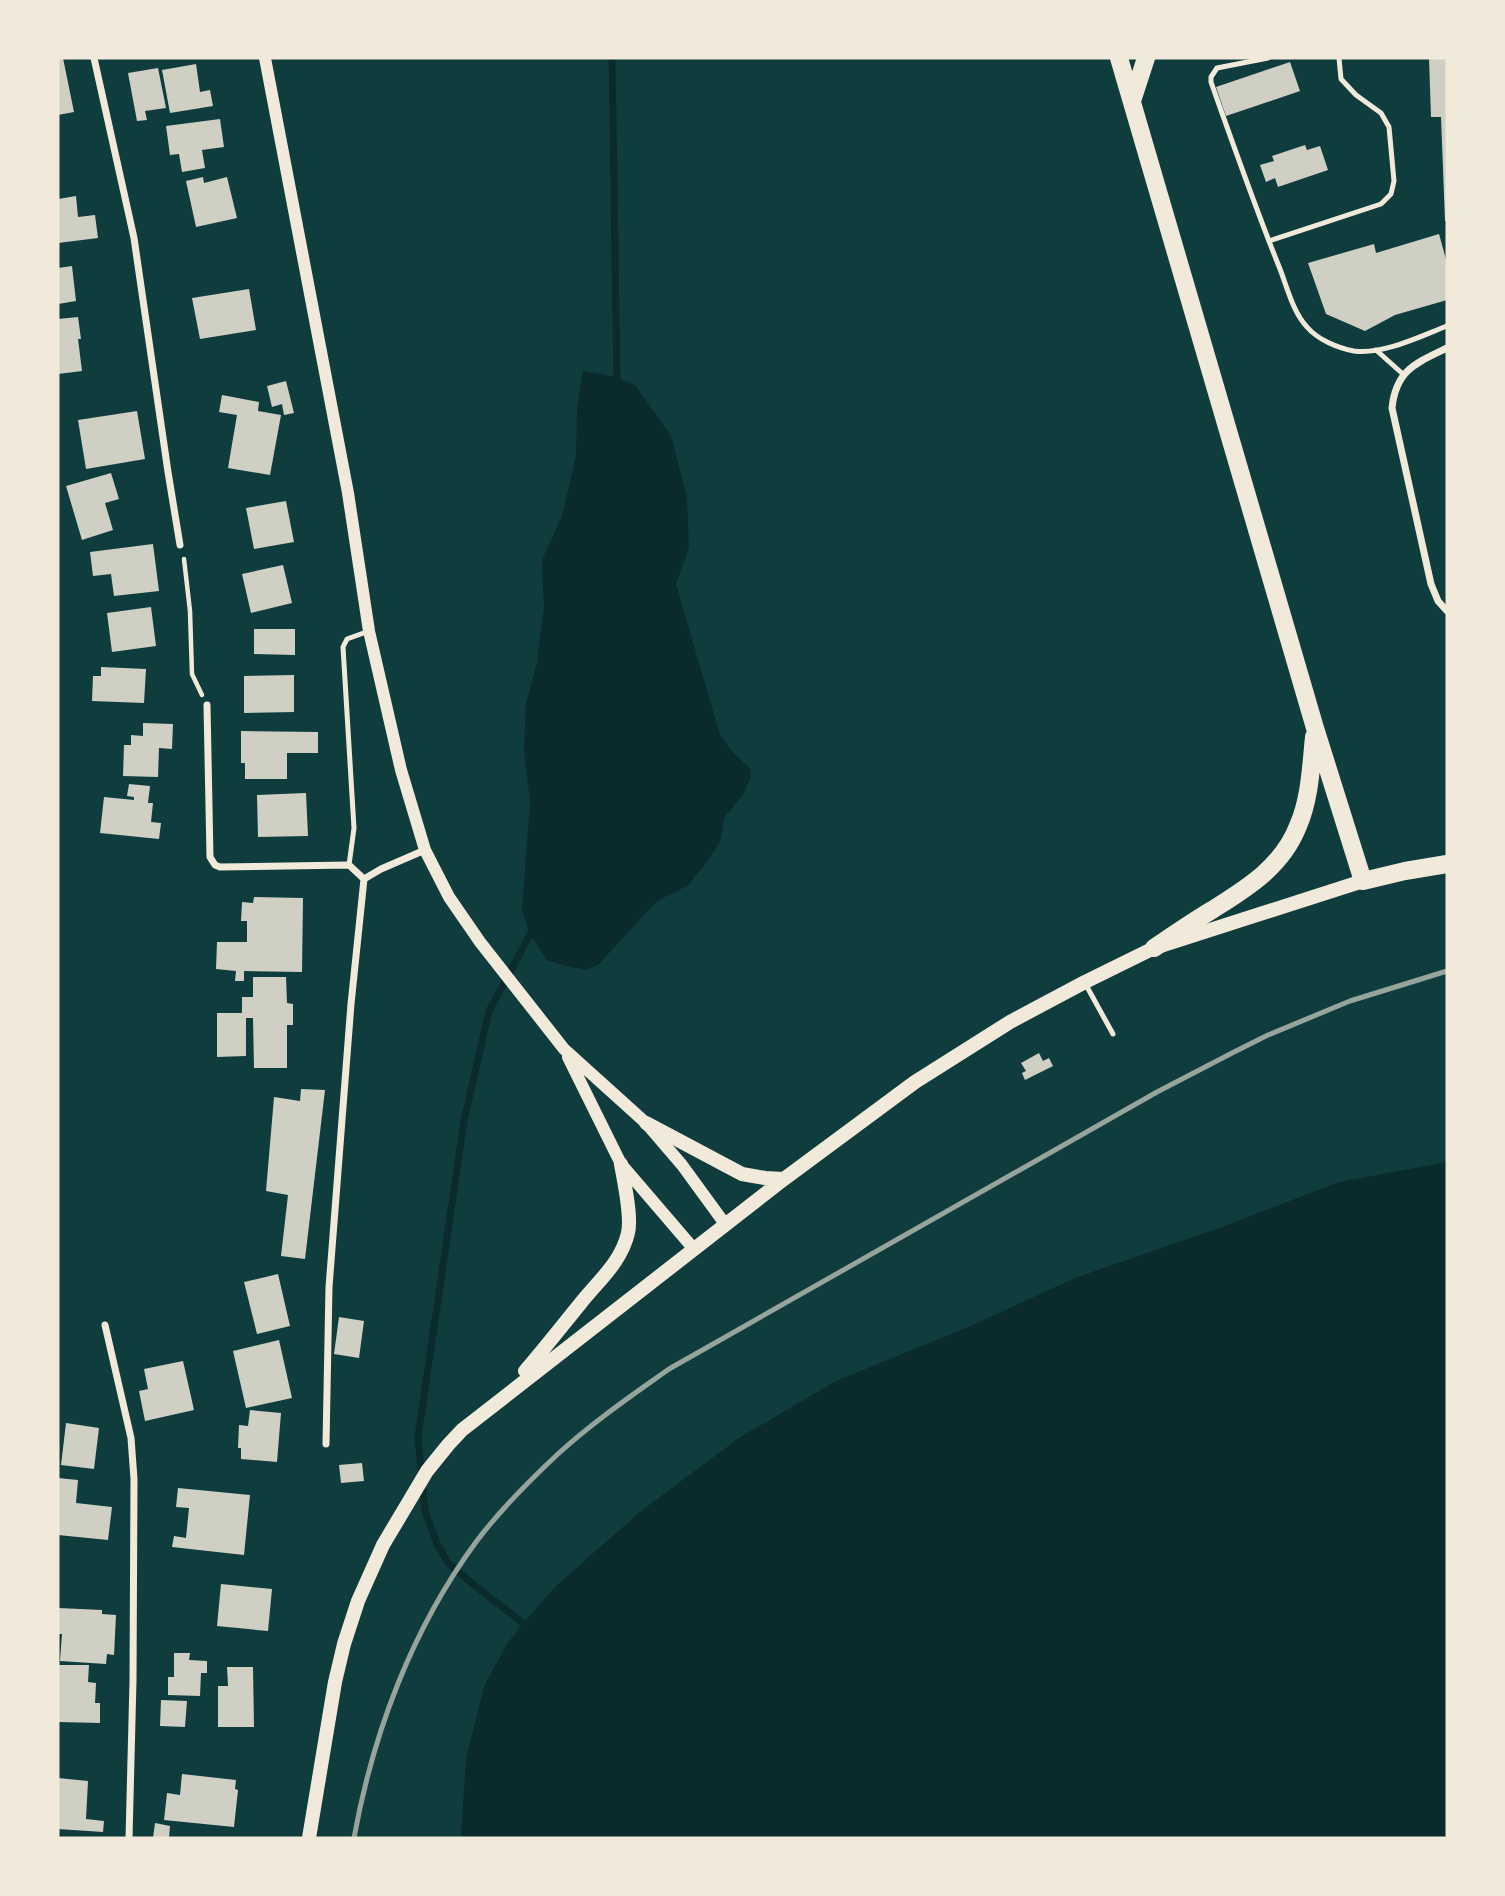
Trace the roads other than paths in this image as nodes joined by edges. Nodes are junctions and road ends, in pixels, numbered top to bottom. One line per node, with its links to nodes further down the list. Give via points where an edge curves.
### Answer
1 (94, 58): 13 (street, via 134,238)
2 (265, 58): 15 (street, via 348,493)
3 (1119, 58): 7 (main road)
4 (1146, 58): 7 (main road)
5 (1268, 58): 8 (lane, via 1217,68 1211,82)
6 (1339, 58): 8 (lane, via 1341,79 1381,113 1389,127 1391,194 1381,204)
7 (1132, 102): 17 (main road)
8 (1269, 241): 11 (lane, via 1306,327 1331,344 1363,352)
9 (1447, 326): 11 (lane)
10 (1447, 348): 12 (street)
11 (1376, 350): 12 (lane)
12 (1404, 375): 14 (street, via 1393,394 1392,408 1431,584)
13 (180, 545)
14 (1447, 611)
15 (369, 631): 18 (street); 20 (lane, via 347,639 342,647 354,828)
16 (207, 705): 20 (street, via 210,857 215,865)
17 (1315, 728): 22 (main road); 23 (main road, via 1306,801 1286,851 1244,891)
18 (425, 850): 21 (street); 26 (street, via 449,897 480,942)
19 (1447, 864): 22 (main road)
20 (349, 865): 21 (street)
21 (364, 879): 34 (street, via 329,1287)
22 (1363, 881): 23 (main road)
23 (1154, 948): 24 (main road)
24 (1085, 982): 25 (lane); 29 (main road, via 1010,1022 915,1082)
25 (1112, 1034)
26 (564, 1049): 27 (street); 28 (street)
27 (646, 1123): 29 (main road, via 742,1174); 30 (street)
28 (621, 1164): 31 (street); 33 (main road, via 629,1232 620,1254)
29 (784, 1179): 30 (main road)
30 (725, 1224): 31 (main road)
31 (693, 1248): 33 (main road)
32 (104, 1325): 35 (street, via 131,1438 134,1479)
33 (504, 1396): 36 (main road, via 462,1430 426,1471 383,1545 358,1601 335,1682)
34 (326, 1444)
35 (129, 1838)
36 (309, 1838)

